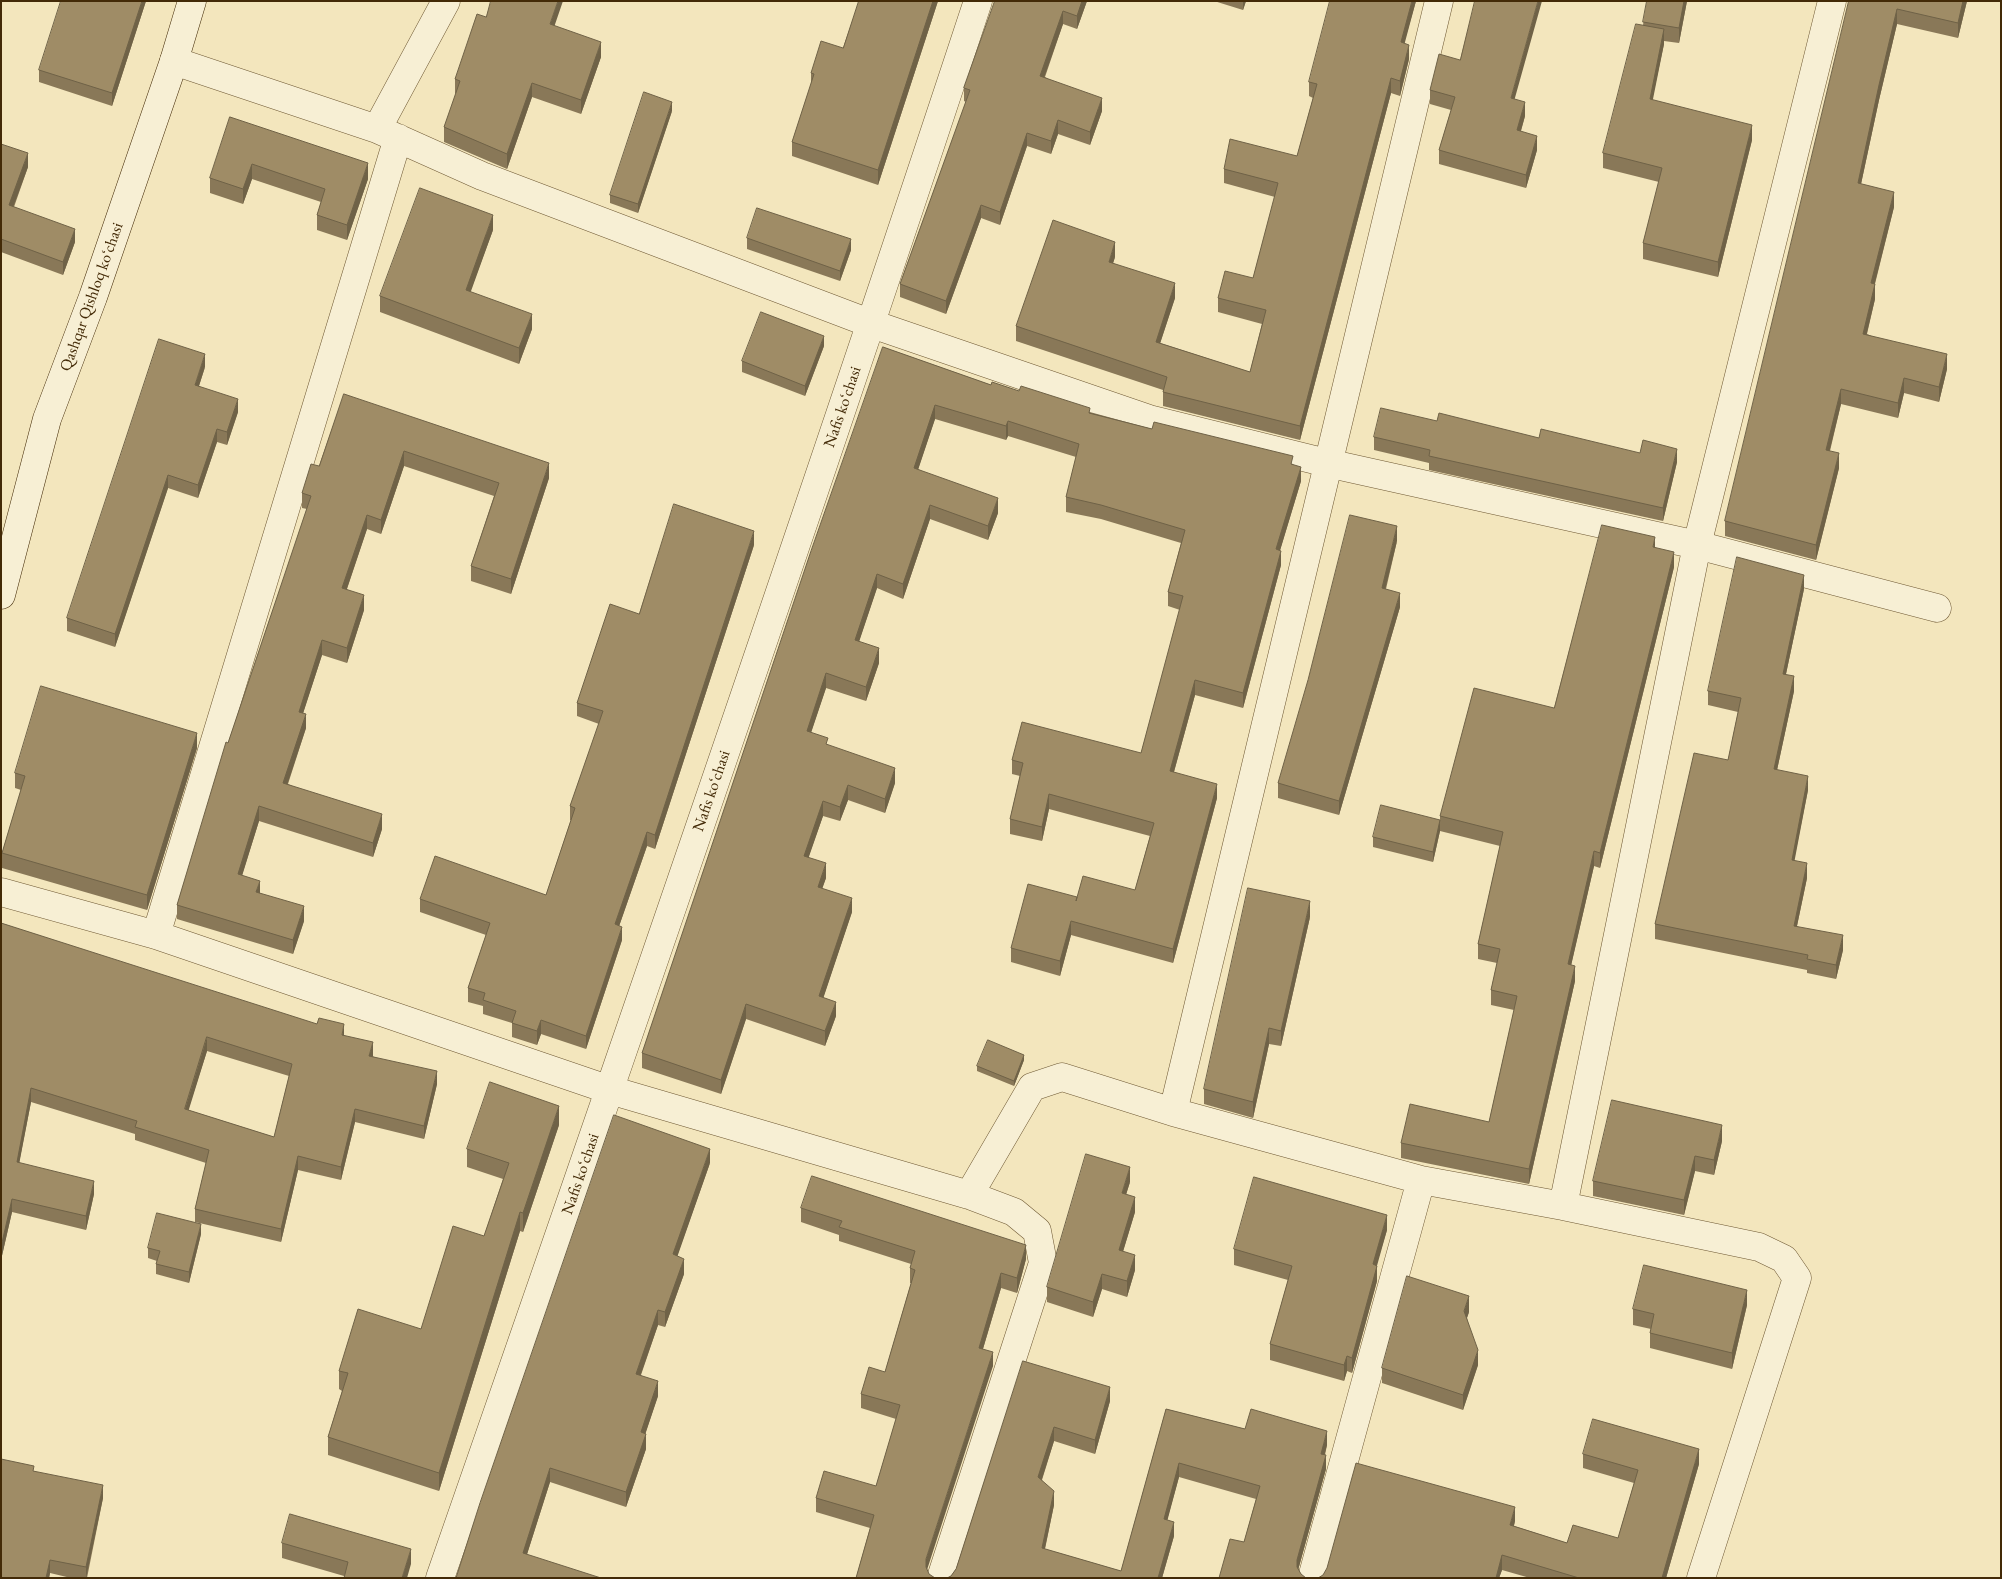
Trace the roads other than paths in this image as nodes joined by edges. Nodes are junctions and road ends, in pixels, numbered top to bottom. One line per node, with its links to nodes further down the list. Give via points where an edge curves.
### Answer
1 (192, 1): 6 (street, Qashqar Qishloq koʻchasi)
2 (446, 1): 7 (street)
3 (978, 1): 8 (street, Nafis koʻchasi)
4 (1440, 1): 9 (street)
5 (1832, 1): 10 (street)
6 (174, 61): 7 (street); 11 (street, Qashqar Qishloq koʻchasi, via 93,297 46,419)
7 (388, 133): 8 (street, via 482,176); 14 (street)
8 (872, 324): 9 (street, via 1150,419); 15 (street, Nafis koʻchasi)
9 (1327, 463): 10 (street); 16 (street)
10 (1697, 545): 12 (street); 19 (street)
11 (1, 595)
12 (1937, 608)
13 (1, 892): 14 (street)
14 (156, 936): 15 (street)
15 (610, 1090): 18 (street); 20 (street, Nafis koʻchasi)
16 (1173, 1112): 17 (street); 18 (street, via 1062,1077 1032,1087)
17 (1421, 1180): 19 (street); 22 (street)
18 (969, 1195): 21 (street, via 1014,1212 1037,1232 1043,1263)
19 (1563, 1206): 23 (street, via 1759,1247 1784,1259 1797,1278)
20 (440, 1578)
21 (941, 1578)
22 (1312, 1578)
23 (1701, 1578)

